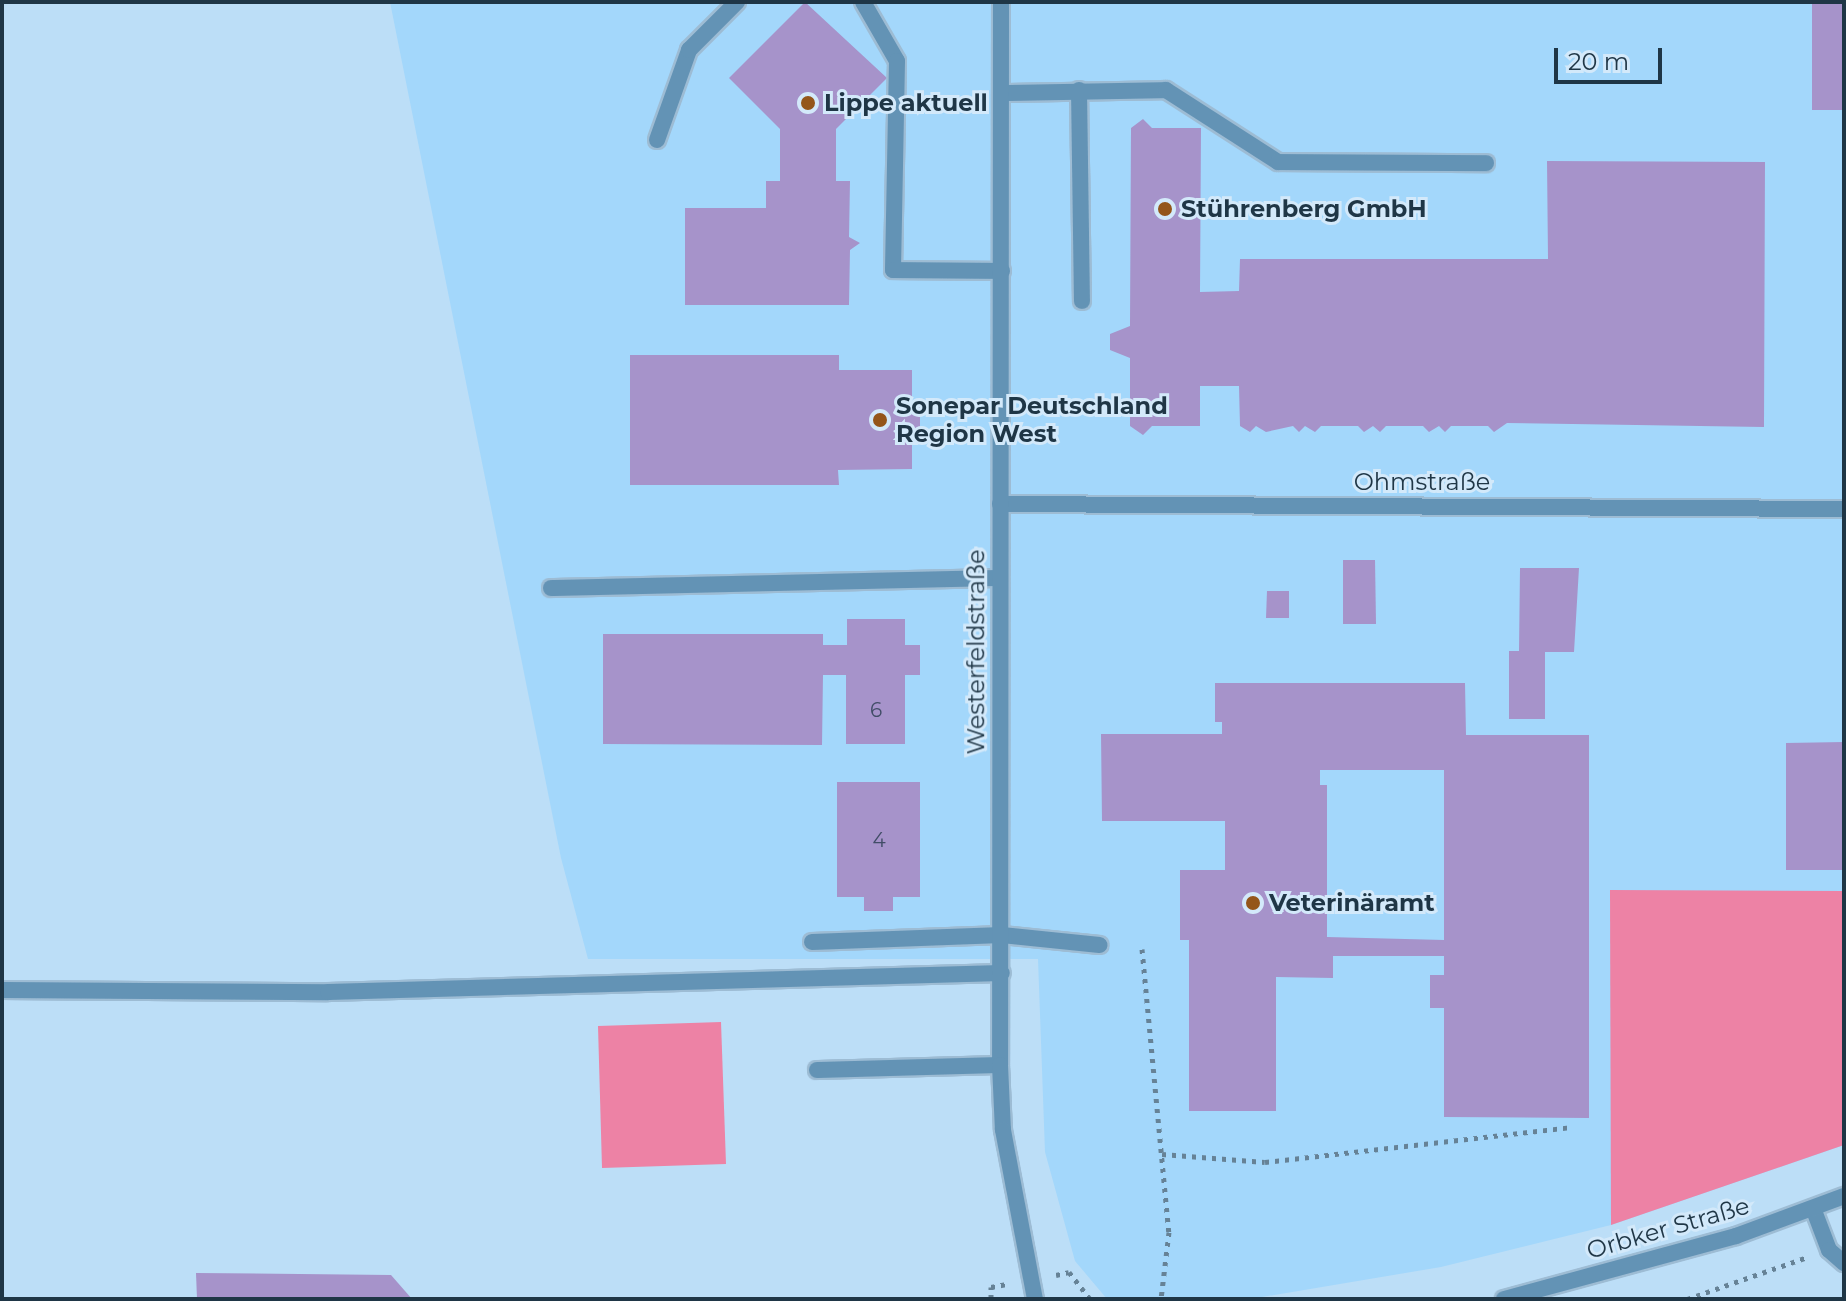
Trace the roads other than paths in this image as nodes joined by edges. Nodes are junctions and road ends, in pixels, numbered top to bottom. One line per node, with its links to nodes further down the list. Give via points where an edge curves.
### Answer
1 (737, 2): 6 (street, via 689,50)
2 (863, 2): 8 (street, via 897,61 893,270)
3 (1001, 2): 5 (street, Westerfeldstraße)
4 (1079, 90): 5 (street); 7 (street, via 1166,90 1278,162); 9 (street)
5 (1002, 93): 8 (street, Westerfeldstraße)
6 (657, 140)
7 (1486, 163)
8 (1002, 271): 10 (street, Westerfeldstraße)
9 (1082, 301)
10 (1000, 504): 11 (street, Ohmstraße); 12 (street, Westerfeldstraße)
11 (1844, 509)
12 (1000, 578): 13 (street); 14 (street, Westerfeldstraße)
13 (551, 588)
14 (1002, 935): 15 (street); 16 (street); 17 (street, Westerfeldstraße)
15 (812, 942)
16 (1099, 945)
17 (1002, 973): 18 (street, via 328,992); 19 (street, Westerfeldstraße)
18 (2, 990)
19 (1000, 1065): 20 (street); 24 (street, Westerfeldstraße, via 1003,1130)
20 (817, 1070)
21 (1844, 1196): 22 (street, Orbker Straße)
22 (1813, 1208): 23 (street, via 1829,1250); 25 (street, Orbker Straße, via 1736,1236)
23 (1844, 1263)
24 (1035, 1299)
25 (1504, 1299)

